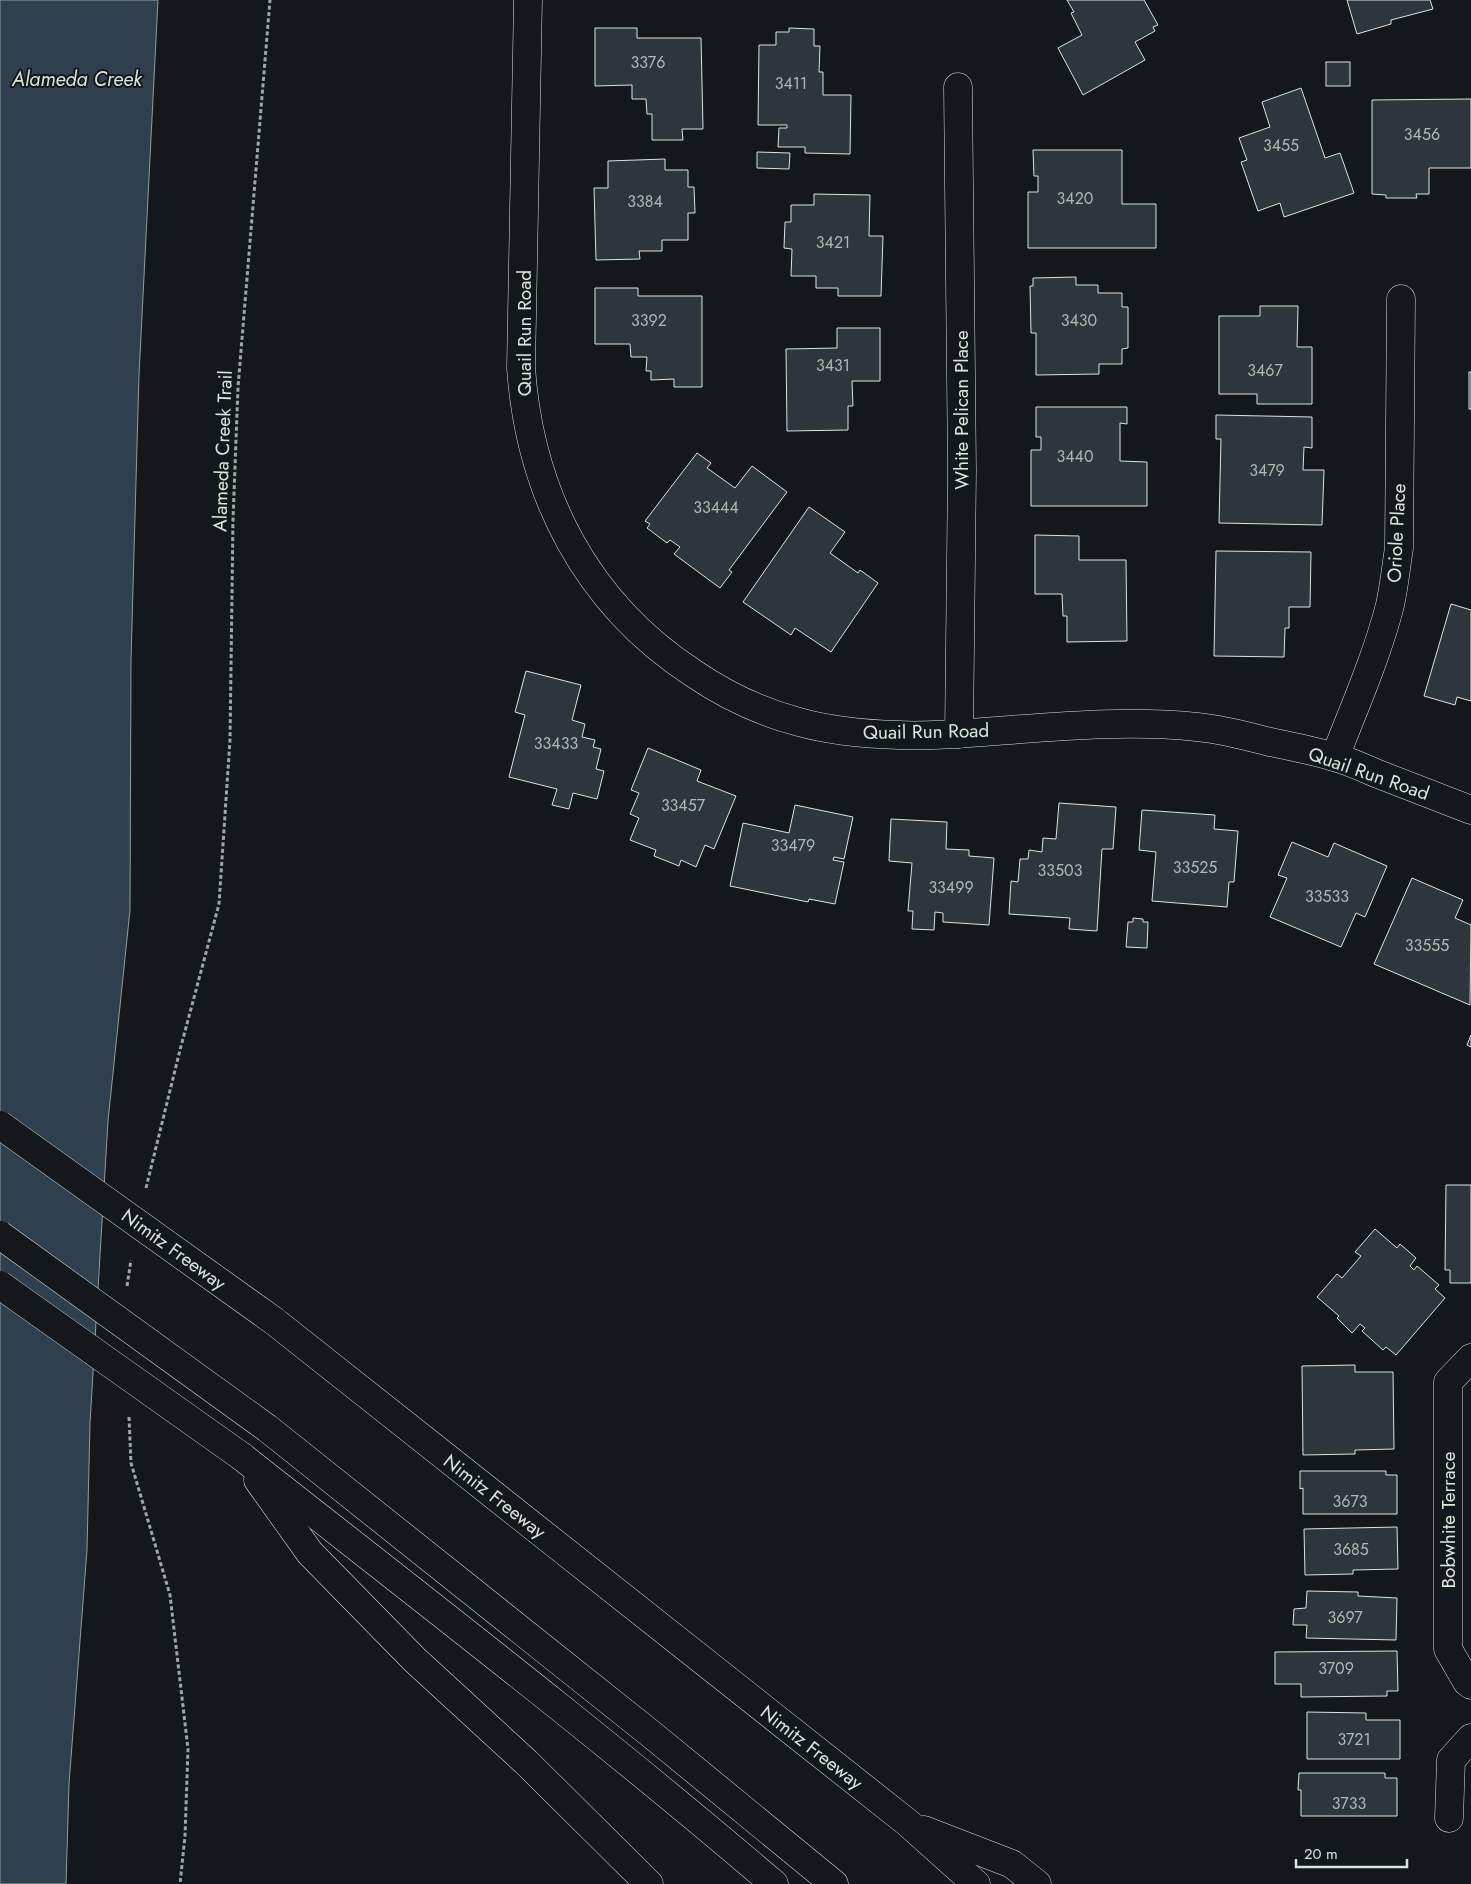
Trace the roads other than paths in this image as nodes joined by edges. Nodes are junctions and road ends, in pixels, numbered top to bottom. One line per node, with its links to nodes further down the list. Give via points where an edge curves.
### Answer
1 (528, 0): 4 (main road, Quail Run Road, via 521,368 524,404 539,467 558,520 572,546 610,601 633,625 679,664 736,698 766,712 830,730 900,736)
2 (958, 87): 4 (main road, White Pelican Place, via 962,471)
3 (1401, 299): 5 (main road, Oriole Place, via 1399,548 1395,578 1380,638)
4 (959, 734): 5 (main road, Quail Run Road, via 1077,725 1198,727)
5 (1335, 757): 6 (main road, Quail Run Road)
6 (1471, 810)
7 (0, 1125): 15 (main road, Nimitz Freeway, bridge, via 274,1321)
8 (0, 1235): 18 (main road, bridge, via 267,1428)
9 (0, 1285): 11 (main road, bridge)
10 (1471, 1358): 12 (main road, Bobwhite Terrace, via 1448,1382 1448,1649)
11 (241, 1456): 16 (main road, via 310,1553 415,1660 526,1762); 17 (main road, via 482,1645)
12 (1471, 1685)
13 (1471, 1738): 14 (main road, via 1451,1760)
14 (1449, 1818)
15 (908, 1823): 19 (main road, Nimitz Freeway); 20 (main road, via 1012,1864)
16 (649, 1884)
17 (774, 1884)
18 (834, 1884)
19 (976, 1884)
20 (1037, 1884)

